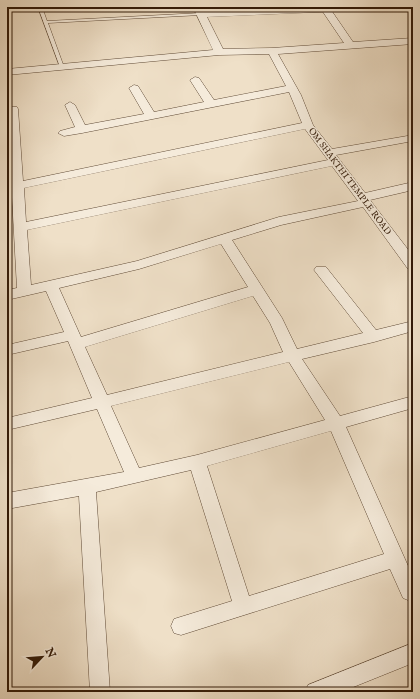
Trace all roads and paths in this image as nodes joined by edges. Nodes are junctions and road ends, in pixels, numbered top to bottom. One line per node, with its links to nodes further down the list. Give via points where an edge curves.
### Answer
1 (40, 7): 5 (lane)
2 (360, 7): 3 (lane)
3 (325, 8): 4 (street); 7 (street)
4 (200, 10): 5 (lane); 9 (street)
5 (47, 22): 10 (lane)
6 (413, 41): 7 (street)
7 (350, 45): 8 (street)
8 (272, 50): 9 (street); 14 (street, OM SHAKTHI TEMPLE ROAD)
9 (219, 52): 10 (street)
10 (62, 67): 11 (street)
11 (7, 72)
12 (195, 80): 15 (street)
13 (134, 88): 18 (street)
14 (291, 88): 15 (street); 19 (street, OM SHAKTHI TEMPLE ROAD)
15 (212, 104): 18 (street)
16 (70, 105): 20 (street)
17 (7, 109): 24 (street, via 13,109)
18 (151, 116): 20 (street)
19 (308, 125): 23 (street, OM SHAKTHI TEMPLE ROAD); 24 (street)
20 (82, 130): 21 (street)
21 (64, 133)
22 (413, 138): 23 (street)
23 (332, 157): 26 (street, OM SHAKTHI TEMPLE ROAD); 27 (street)
24 (18, 186): 27 (street)
25 (413, 186): 26 (street)
26 (364, 200): 28 (street); 29 (street, OM SHAKTHI TEMPLE ROAD)
27 (20, 227): 33 (street)
28 (224, 238): 31 (street, via 139,265); 32 (street)
29 (413, 266)
30 (321, 270): 36 (street)
31 (51, 285): 33 (street); 37 (street)
32 (256, 290): 37 (street); 39 (street, via 277,322)
33 (24, 292): 34 (street)
34 (7, 295)
35 (413, 326): 36 (street)
36 (374, 336): 39 (street)
37 (75, 339): 38 (street); 40 (street)
38 (7, 350)
39 (292, 355): 40 (street); 42 (street)
40 (102, 401): 43 (street); 45 (street)
41 (413, 402): 42 (street)
42 (336, 423): 44 (street); 48 (street)
43 (7, 424)
44 (197, 462): 45 (street); 50 (street)
45 (134, 476): 46 (street)
46 (87, 487): 47 (street); 53 (street)
47 (7, 501)
48 (395, 559): 49 (street, via 410,592); 50 (street)
49 (413, 591)
50 (244, 606): 51 (street)
51 (181, 626)
52 (413, 653): 54 (street)
53 (100, 692)
54 (315, 692)

